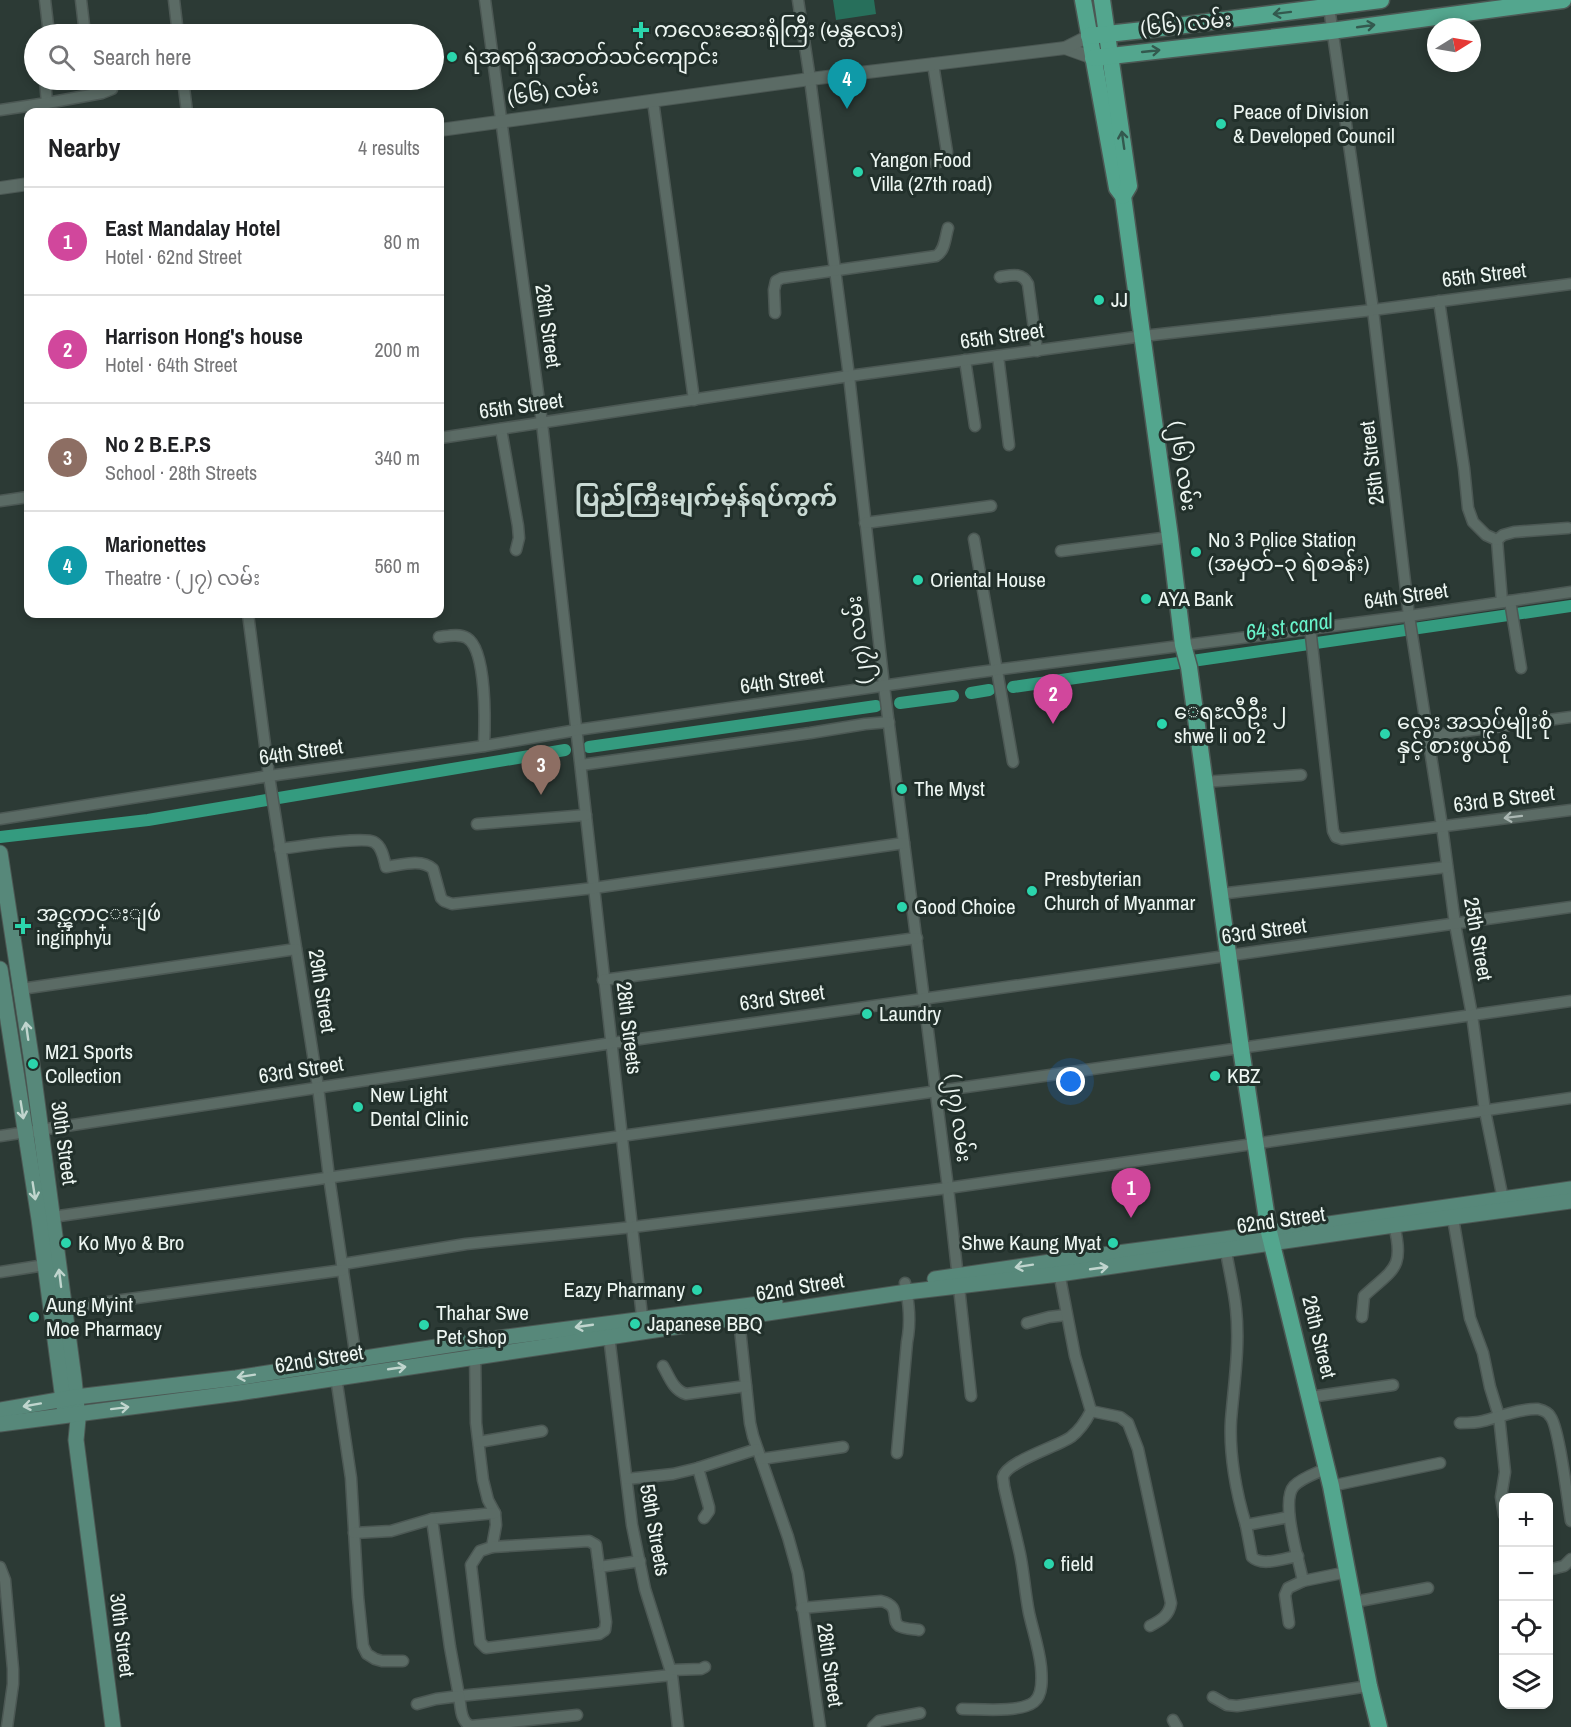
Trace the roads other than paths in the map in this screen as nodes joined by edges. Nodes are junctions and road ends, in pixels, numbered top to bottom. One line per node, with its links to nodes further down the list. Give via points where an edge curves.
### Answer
1 (45, 0): 11 (street)
2 (81, 0): 12 (street)
3 (174, 0): 13 (street)
4 (485, 0): 29 (street, 28th Street)
5 (798, 0): 21 (street, (၂၇) လမ်း)
6 (1083, 0): 16 (main road, (၂၆) လမ်း)
7 (1102, 0): 15 (main road, (၂၆) လမ်း)
8 (1381, 0): 10 (main road, (၆၆) လမ်း)
9 (1563, 0): 14 (main road, (၆၆) လမ်း, one-way to 9)
10 (1329, 8): 14 (street, 25th Street); 15 (main road, (၆၆) လမ်း, one-way to 15)
11 (48, 24)
12 (84, 24)
13 (177, 24)
14 (1331, 31): 18 (main road, (၆၆) လမ်း, one-way to 14); 40 (street, 25th Street)
15 (1108, 33): 16 (main road, (၆၆) လမ်း); 18 (main road, (၂၆) လမ်း)
16 (1089, 36): 17 (street, (၆၆) လမ်း); 19 (main road, (၂၆) လမ်း)
17 (1065, 48): 19 (street, (၆၆) လမ်း); 20 (street, (၆၆) လမ်း)
18 (1111, 55): 19 (main road, (၆၆) လမ်း); 34 (main road, (၂၆) လမ်း, one-way to 18, via 1129,186)
19 (1093, 58): 34 (main road, (၂၆) လမ်း, via 1117,188)
20 (933, 64): 21 (street, (၆၆) လမ်း); 31 (street, via 947,152 946,160)
21 (810, 79): 25 (street, (၆၆) လမ်း); 36 (street, (၂၇) လမ်း)
22 (46, 90): 26 (street)
23 (111, 90): 26 (street)
24 (184, 90): 27 (street)
25 (653, 101): 29 (street, (၆၆) လမ်း); 47 (street)
26 (47, 103): 28 (street)
27 (186, 108)
28 (0, 110)
29 (501, 122): 30 (street, (၆၆) လမ်း); 48 (street, 28th Street)
30 (444, 129)
31 (935, 163)
32 (24, 185): 33 (street)
33 (0, 188)
34 (1123, 196): 42 (main road, (၂၆) လမ်း)
35 (948, 228): 36 (street, via 941,254 936,256)
36 (835, 272): 41 (street, via 776,281); 46 (street, (၂၇) လမ်း)
37 (1000, 277): 43 (street, via 1019,275 1028,284)
38 (1571, 284): 39 (street, 65th Street)
39 (1439, 301): 40 (street, 65th Street); 60 (street, via 1468,508 1473,522)
40 (1373, 310): 42 (street, 65th Street); 66 (street, 25th Street)
41 (775, 313)
42 (1143, 336): 43 (street, 65th Street); 58 (main road, (၂၆) လမ်း)
43 (1037, 351): 44 (street, 65th Street)
44 (998, 356): 45 (street, 65th Street); 52 (street)
45 (965, 360): 46 (street, 65th Street); 49 (street)
46 (849, 376): 47 (street, 65th Street); 56 (street, (၂၇) လမ်း)
47 (694, 400): 48 (street, 65th Street)
48 (542, 423): 50 (street, 65th Street); 75 (street, 28th Street)
49 (975, 426)
50 (501, 429): 51 (street, 65th Street); 61 (street, via 518,526)
51 (444, 437)
52 (1009, 445)
53 (24, 498): 54 (street)
54 (0, 501)
55 (991, 506): 56 (street)
56 (866, 523): 72 (street, (၂၇) လမ်း)
57 (1568, 528): 60 (street, via 1514,532)
58 (1170, 537): 62 (street); 69 (main road, (၂၆) လမ်း)
59 (974, 539): 71 (street)
60 (1497, 540): 64 (street)
61 (516, 550)
62 (1061, 551)
63 (1571, 592): 64 (street, 64th Street)
64 (1509, 608): 66 (street, 64th Street); 70 (street)
65 (249, 618): 81 (street, 29th Street)
66 (1411, 624): 68 (street, 64th Street); 76 (street, 25th Street)
67 (440, 638): 77 (street, via 462,635 474,645 484,693)
68 (1311, 638): 69 (street, 64th Street); 87 (street, 63rd B Street, via 1336,837)
69 (1186, 656): 71 (street, 64th Street); 82 (main road, (၂၆) လမ်း)
70 (1521, 668)
71 (998, 670): 72 (street, 64th Street); 78 (street)
72 (886, 697): 74 (street, (၂၇) လမ်း); 75 (street, 64th Street)
73 (1571, 717): 76 (street)
74 (889, 723): 79 (street); 88 (street, (၂၇) လမ်း)
75 (577, 730): 77 (street, 64th Street); 79 (street, 28th Streets)
76 (1428, 736): 87 (street, 25th Street)
77 (484, 746): 81 (street, 64th Street)
78 (1013, 762)
79 (581, 765): 84 (street, 28th Streets)
80 (1301, 774): 82 (street)
81 (269, 776): 85 (street, 64th Street); 89 (street, 29th Street)
82 (1203, 782): 93 (main road, (၂၆) လမ်း)
83 (1571, 810): 87 (street, 63rd B Street, one-way to 87)
84 (586, 815): 86 (street); 92 (street, 28th Streets)
85 (0, 819)
86 (477, 824)
87 (1442, 826): 91 (street, 25th Street)
88 (904, 843): 92 (street); 96 (street, (၂၇) လမ်း)
89 (280, 849): 92 (street, via 375,842 386,867 417,863 430,866 441,898 452,904); 97 (street, 29th Street)
90 (0, 853): 101 (main road, 30th Street)
91 (1447, 867): 93 (street); 95 (street, 25th Street)
92 (594, 888): 100 (street, 28th Streets)
93 (1219, 894): 98 (main road, (၂၆) လမ်း)
94 (1571, 907): 95 (street, 63rd Street)
95 (1455, 924): 98 (street, 63rd Street); 104 (street, 25th Street)
96 (917, 938): 100 (street); 102 (street, (၂၇) လမ်း)
97 (296, 949): 101 (street); 107 (street, 29th Street)
98 (1228, 956): 102 (street, 63rd Street); 106 (main road, 26th Street)
99 (0, 969): 111 (main road, 30th Street, one-way to 111)
100 (603, 980): 105 (street, 28th Streets)
101 (21, 989): 111 (main road, 30th Street, one-way to 101)
102 (925, 998): 105 (street, 63rd Street); 108 (street, (၂၇) လမ်း)
103 (1571, 1001): 104 (street)
104 (1472, 1015): 106 (street); 110 (street, 25th Street)
105 (612, 1042): 107 (street, 63rd Street); 113 (street, 28th Streets)
106 (1240, 1049): 108 (street); 114 (main road, 26th Street)
107 (318, 1087): 111 (street, 63rd Street); 115 (street, 29th Street)
108 (935, 1092): 113 (street); 116 (street, (၂၇) လမ်း)
109 (1571, 1098): 110 (street)
110 (1485, 1111): 114 (street); 119 (street, 25th Street)
111 (33, 1132): 112 (street, 63rd Street); 120 (main road, 30th Street); 126 (main road, 30th Street, one-way to 126)
112 (0, 1136)
113 (622, 1136): 115 (street); 123 (street, 28th Streets)
114 (1256, 1143): 116 (street); 124 (main road, 26th Street)
115 (329, 1177): 120 (street); 127 (street, 29th Street)
116 (948, 1188): 123 (street); 130 (street, (၂၇) လမ်း)
117 (1571, 1189): 119 (main road, 62nd Street)
118 (1571, 1201): 119 (main road, 62nd Street)
119 (1504, 1205): 121 (main road, 62nd Street); 124 (main road, 62nd Street)
120 (52, 1217): 132 (main road, 30th Street, one-way to 120)
121 (1453, 1218): 122 (main road, 62nd Street); 151 (street, via 1470,1318)
122 (1394, 1225): 124 (main road, 62nd Street); 135 (street, via 1398,1241 1395,1267 1364,1296)
123 (633, 1227): 127 (street, via 465,1244); 137 (street, 28th Streets)
124 (1271, 1237): 125 (main road, 62nd Street); 147 (main road, 26th Street)
125 (1225, 1244): 128 (main road, 62nd Street); 170 (street, via 1237,1310 1231,1438 1235,1480)
126 (45, 1265): 129 (street); 148 (main road, 30th Street)
127 (343, 1267): 132 (street); 142 (street, 29th Street)
128 (1058, 1268): 130 (main road, 62nd Street); 134 (street)
129 (0, 1272)
130 (958, 1282): 131 (main road, 62nd Street); 146 (street, (၂၇) လမ်း)
131 (906, 1288): 133 (main road, 62nd Street); 157 (street, via 910,1327)
132 (63, 1308): 148 (main road, 30th Street)
133 (738, 1312): 137 (main road, 62nd Street); 145 (street, 28th Street)
134 (1066, 1315): 136 (street); 150 (street)
135 (1362, 1317)
136 (1027, 1323)
137 (643, 1325): 138 (main road, 62nd Street); 139 (main road, 62nd Street, one-way to 139)
138 (609, 1336): 140 (main road, 62nd Street); 162 (street, 59th Streets)
139 (475, 1341): 140 (street); 142 (main road, 62nd Street)
140 (475, 1357): 142 (main road, 62nd Street, one-way to 140); 155 (street)
141 (663, 1365): 145 (street, via 679,1392 686,1394)
142 (357, 1366): 143 (main road, 62nd Street); 148 (main road, 62nd Street, one-way to 148, via 236,1378)
143 (336, 1377): 148 (main road, 62nd Street, one-way to 143, via 238,1393); 171 (street, via 351,1479)
144 (1393, 1385): 147 (street)
145 (746, 1386): 158 (street, 28th Street, via 750,1423)
146 (971, 1396)
147 (1310, 1397): 161 (main road, 26th Street)
148 (70, 1406): 149 (main road, 62nd Street, one-way to 149); 153 (main road, 62nd Street); 198 (main road, 30th Street, via 69,1428 76,1440)
149 (0, 1410)
150 (1091, 1411): 185 (street, via 1120,1417 1128,1423 1137,1449 1171,1603 1163,1619); 194 (street, via 1071,1437 1018,1462 1003,1476 1039,1653 1040,1695 1028,1706 1019,1708)
151 (1498, 1416): 152 (street, via 1482,1422); 164 (street, via 1505,1472); 169 (street, via 1536,1409 1550,1414)
152 (1460, 1423)
153 (0, 1424)
154 (542, 1431): 155 (street)
155 (478, 1442): 165 (street, via 483,1480)
156 (843, 1447): 158 (street)
157 (897, 1453)
158 (759, 1454): 160 (street); 183 (street, 28th Street, via 794,1558)
159 (1440, 1463): 163 (street)
160 (698, 1468): 162 (street); 167 (street, via 709,1507)
161 (1327, 1468): 163 (main road, 26th Street); 166 (street, via 1294,1486 1288,1500)
162 (627, 1479): 175 (street, 59th Streets)
163 (1331, 1486): 179 (main road, 26th Street)
164 (1502, 1493)
165 (495, 1513): 168 (street); 172 (street)
166 (1289, 1517): 170 (street); 173 (street)
167 (704, 1518)
168 (432, 1519): 171 (street, via 391,1531); 191 (street)
169 (1571, 1521)
170 (1246, 1525): 173 (street, via 1254,1560)
171 (354, 1533): 187 (street, via 363,1646 375,1659)
172 (492, 1547): 177 (street, via 589,1541 596,1545); 177 (street, via 480,1551 471,1565 480,1642 486,1648 599,1634 605,1630)
173 (1298, 1556): 180 (street)
174 (1571, 1559): 178 (street)
175 (640, 1561): 177 (street); 189 (street, 59th Streets)
176 (0, 1567): 197 (street, via 5,1580 13,1669)
177 (599, 1567)
178 (1553, 1569)
179 (1347, 1572): 180 (street); 182 (main road, 26th Street)
180 (1303, 1581): 184 (street, via 1288,1588 1285,1595)
181 (1428, 1588): 182 (street)
182 (1354, 1602): 190 (main road, 26th Street)
183 (802, 1608): 186 (street, via 887,1602 901,1627); 200 (street, 28th Street)
184 (1289, 1623)
185 (1150, 1626)
186 (919, 1630)
187 (403, 1661)
188 (705, 1666): 189 (street)
189 (671, 1672): 191 (street); 199 (street, 59th Streets)
190 (1369, 1686): 192 (street, via 1237,1706); 202 (main road, 26th Street)
191 (459, 1696): 193 (street); 196 (street, via 464,1721 471,1726)
192 (1213, 1697)
193 (417, 1704)
194 (962, 1709)
195 (920, 1713): 201 (street, via 879,1721)
196 (576, 1715)
197 (7, 1727)
198 (113, 1727)
199 (678, 1727)
200 (820, 1727)
201 (873, 1727)
202 (1379, 1727)

